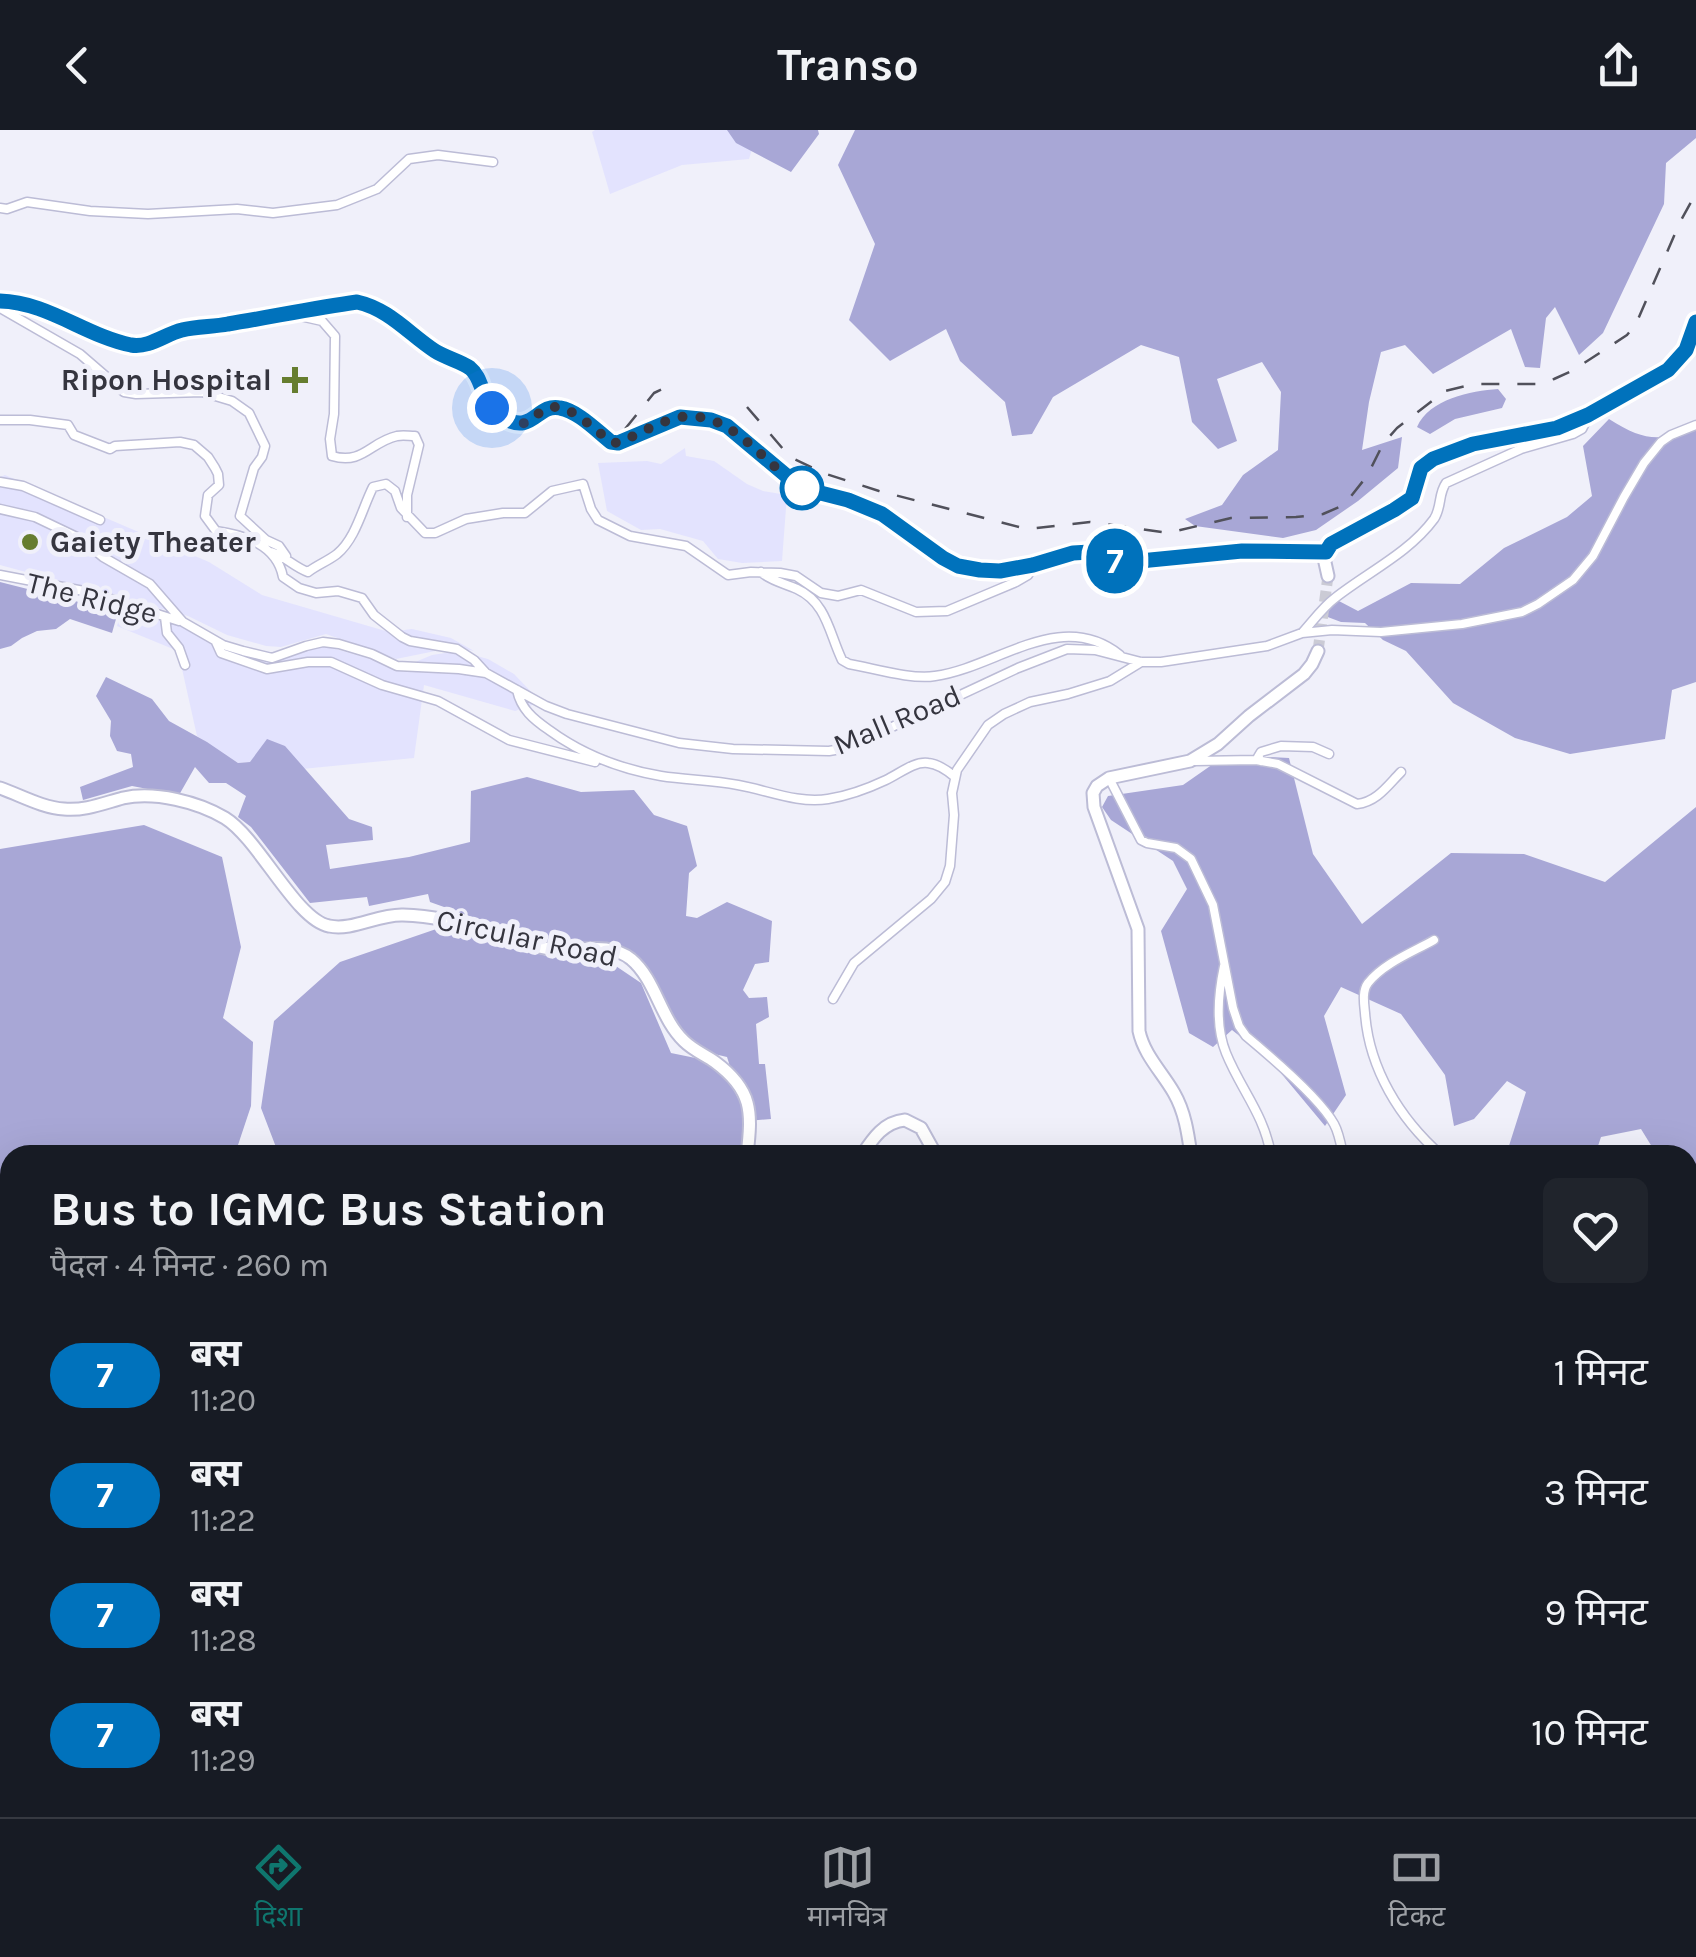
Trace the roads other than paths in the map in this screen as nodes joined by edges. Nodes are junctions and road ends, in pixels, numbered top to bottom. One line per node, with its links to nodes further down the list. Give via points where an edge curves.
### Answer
1 (493, 162): 2 (street, via 438,154 409,158 377,189 338,204 273,213 148,214 27,202)
2 (0, 208)
3 (0, 304): 4 (main road, via 50,313 132,345 184,329); 15 (street, via 80,354 124,392 202,392 249,413 264,446 240,516)
4 (288, 313): 11 (street, via 322,321 335,336 332,456 358,457 396,436 415,436); 16 (main road, via 357,302 380,309 470,368 492,408 514,422 531,422 556,406 618,443 680,417 711,420 801,488 882,514 958,566 1000,571)
5 (1696, 322): 6 (main road, via 1672,366)
6 (1588, 415): 14 (main road, via 1428,462 1412,498); 22 (street, via 1579,431 1446,482 1427,527 1331,601)
7 (0, 420): 13 (street, via 68,425 110,449 194,445 218,474 206,505 210,524)
8 (1696, 425): 22 (street, Mall Road, via 1661,442 1593,556 1538,604 1462,624)
9 (0, 482): 12 (street)
10 (0, 509): 21 (street, Mall Road, via 81,539 150,584)
11 (408, 517): 15 (street, via 395,491 386,484 373,487 336,555 308,572); 17 (street, via 426,534 435,533 466,519 525,513 552,491 583,484 598,520 630,536 686,546 728,575)
12 (100, 520)
13 (271, 552): 15 (street); 28 (street, via 283,577 300,588 362,598 402,637 457,649)
14 (1326, 552): 16 (main road, via 1113,561 1090,552); 19 (main road)
15 (288, 560)
16 (1033, 565): 17 (street, via 1016,582 947,611 916,612 861,590 821,593 796,576)
17 (761, 572): 25 (street, via 815,600 849,664 934,676 1058,636 1099,642)
18 (0, 576): 20 (street, The Ridge, via 89,592)
19 (1328, 576)
20 (166, 617): 21 (street, The Ridge); 27 (street)
21 (183, 622): 23 (street, Mall Road)
22 (1302, 633): 26 (street, Mall Road, via 1238,652)
23 (216, 642): 28 (street, Mall Road, via 272,658 323,642 397,666); 33 (street, via 221,653 266,668 340,665 438,701 509,740)
24 (1318, 651): 31 (main road, via 1304,674)
25 (1123, 658): 26 (street, Mall Road); 29 (street, Mall Road, via 1067,649 829,751 680,744 587,720)
26 (1141, 662): 35 (street, via 1110,681 1004,714 980,735)
27 (184, 665)
28 (486, 673): 29 (street, Mall Road)
29 (517, 690): 33 (street, via 525,710 544,728)
30 (1329, 754): 32 (street, via 1281,746 1261,752)
31 (1190, 760): 32 (street); 36 (main road)
32 (1261, 761): 34 (street, via 1358,804)
33 (609, 764): 35 (street, via 805,800 849,794 923,762)
34 (1401, 772)
35 (955, 777): 40 (street, via 945,882 854,963)
36 (1109, 778): 39 (street, via 1141,840 1191,859 1213,905); 44 (main road, via 1096,786 1093,801 1138,929 1141,1041 1181,1106)
37 (0, 788): 41 (main road, Circular Road, via 60,809 128,797 194,804 243,832 320,924 399,914 552,950 596,947 626,956 671,1027 739,1086 751,1114)
38 (1434, 940): 47 (street, via 1388,966 1364,994 1372,1058)
39 (1225, 962): 45 (street, via 1219,1000 1224,1049); 46 (street, via 1246,1036 1329,1117)
40 (833, 998)
41 (748, 1145)
42 (870, 1145): 43 (main road, via 890,1124 906,1120 921,1128)
43 (930, 1145)
44 (1189, 1145)
45 (1269, 1145)
46 (1341, 1145)
47 (1432, 1145)

